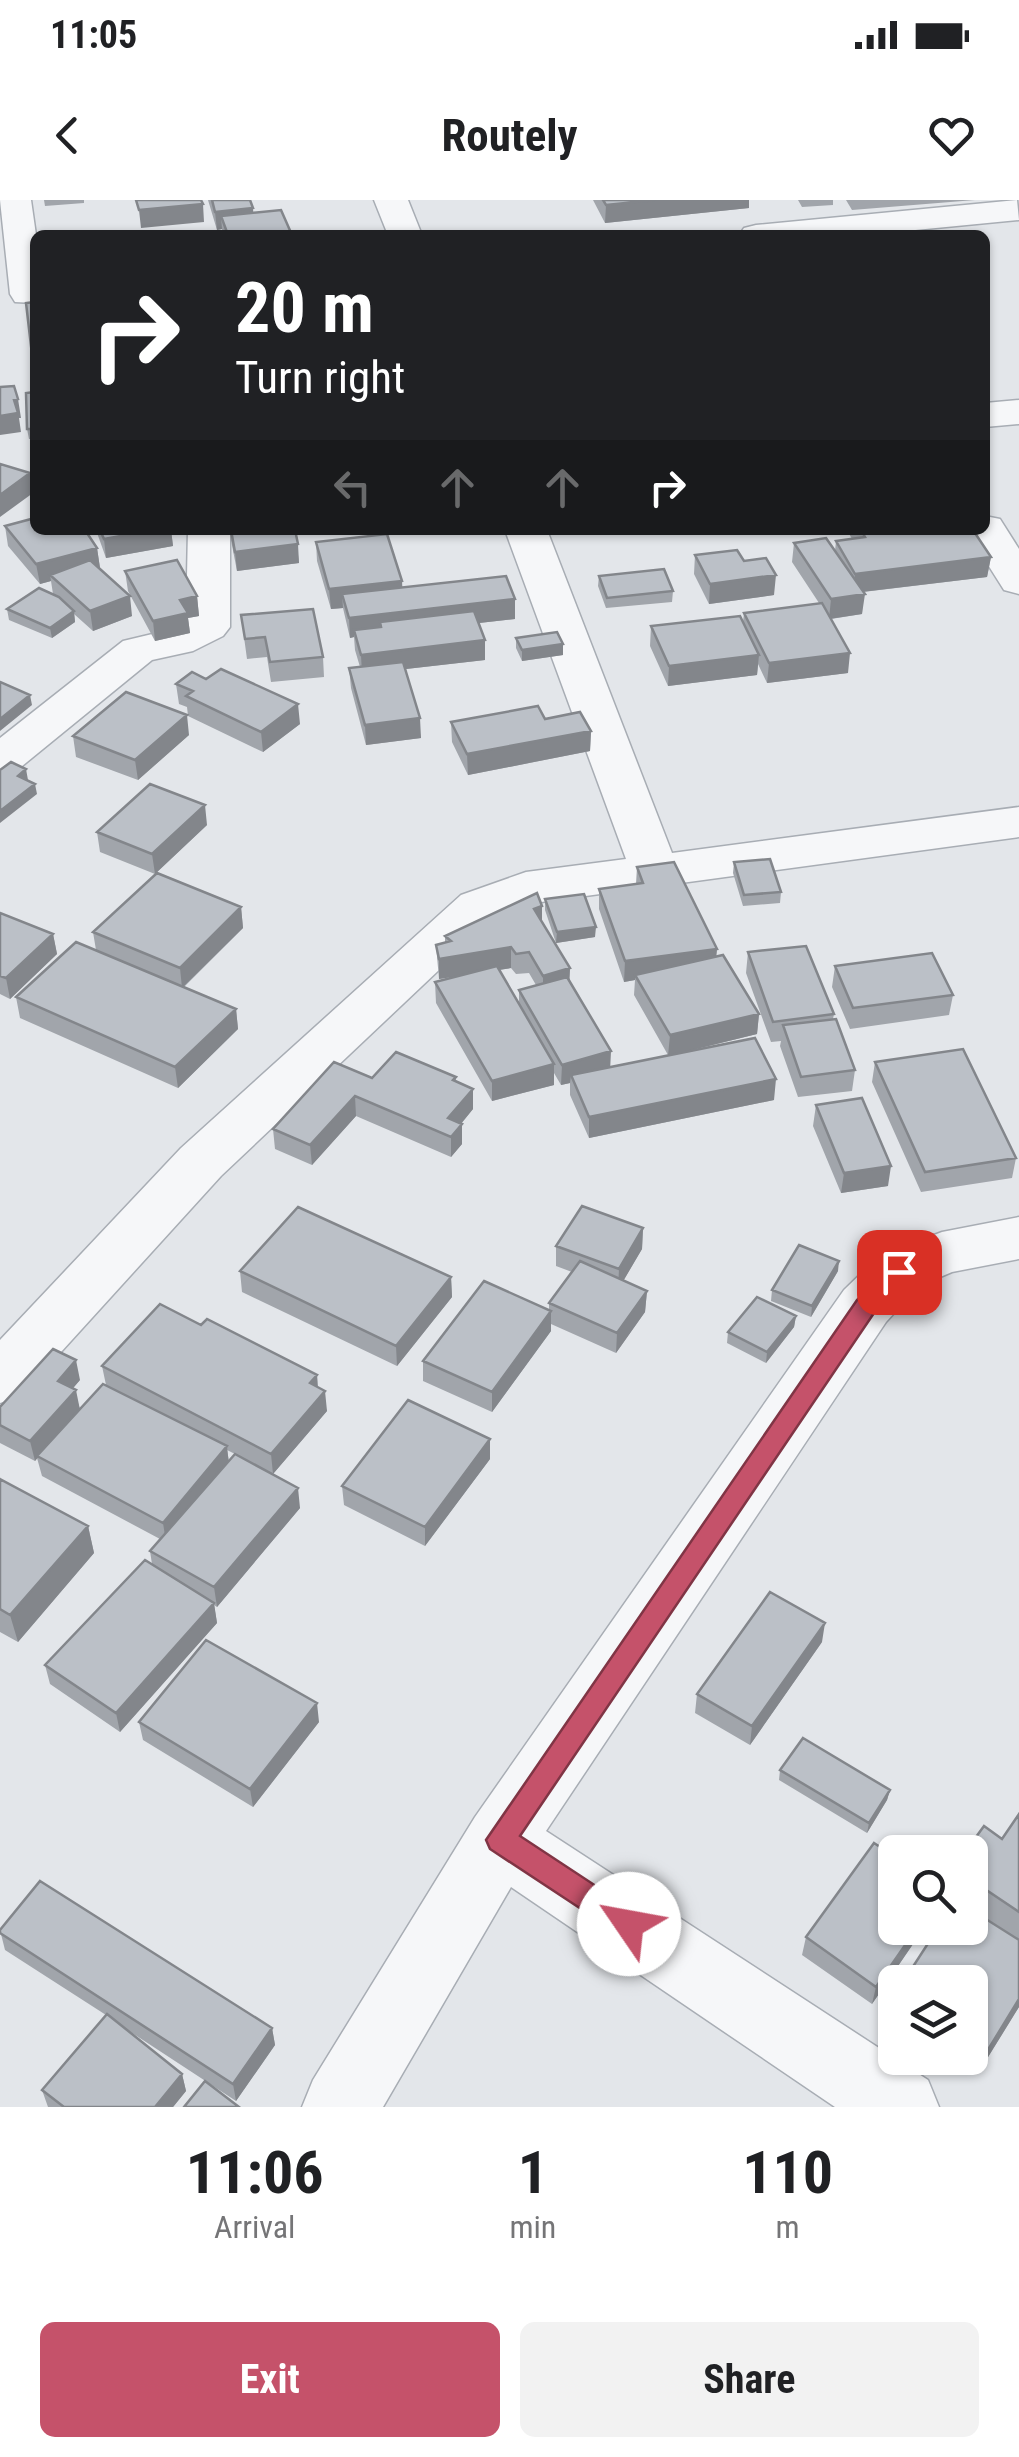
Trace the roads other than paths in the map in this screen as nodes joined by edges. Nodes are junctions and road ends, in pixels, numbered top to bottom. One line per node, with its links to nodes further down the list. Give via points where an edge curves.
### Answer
1 (14, 200): 9 (street)
2 (391, 200): 5 (street)
3 (779, 200): 6 (street)
4 (1006, 211): 7 (street); 8 (street)
5 (403, 230)
6 (798, 230)
7 (819, 230)
8 (1019, 244)
9 (21, 295)
10 (1019, 412): 11 (street)
11 (990, 415)
12 (208, 535): 16 (street, via 208,627 138,650)
13 (528, 535): 18 (street)
14 (989, 535): 15 (street)
15 (1019, 581)
16 (0, 761)
17 (1019, 822): 18 (street)
18 (654, 871): 20 (street, via 526,888 478,906 200,1162)
19 (1019, 1238): 21 (street, via 942,1253 899,1272 865,1306)
20 (0, 1379)
21 (500, 1840): 22 (street); 23 (street)
22 (340, 2107)
23 (901, 2107)

